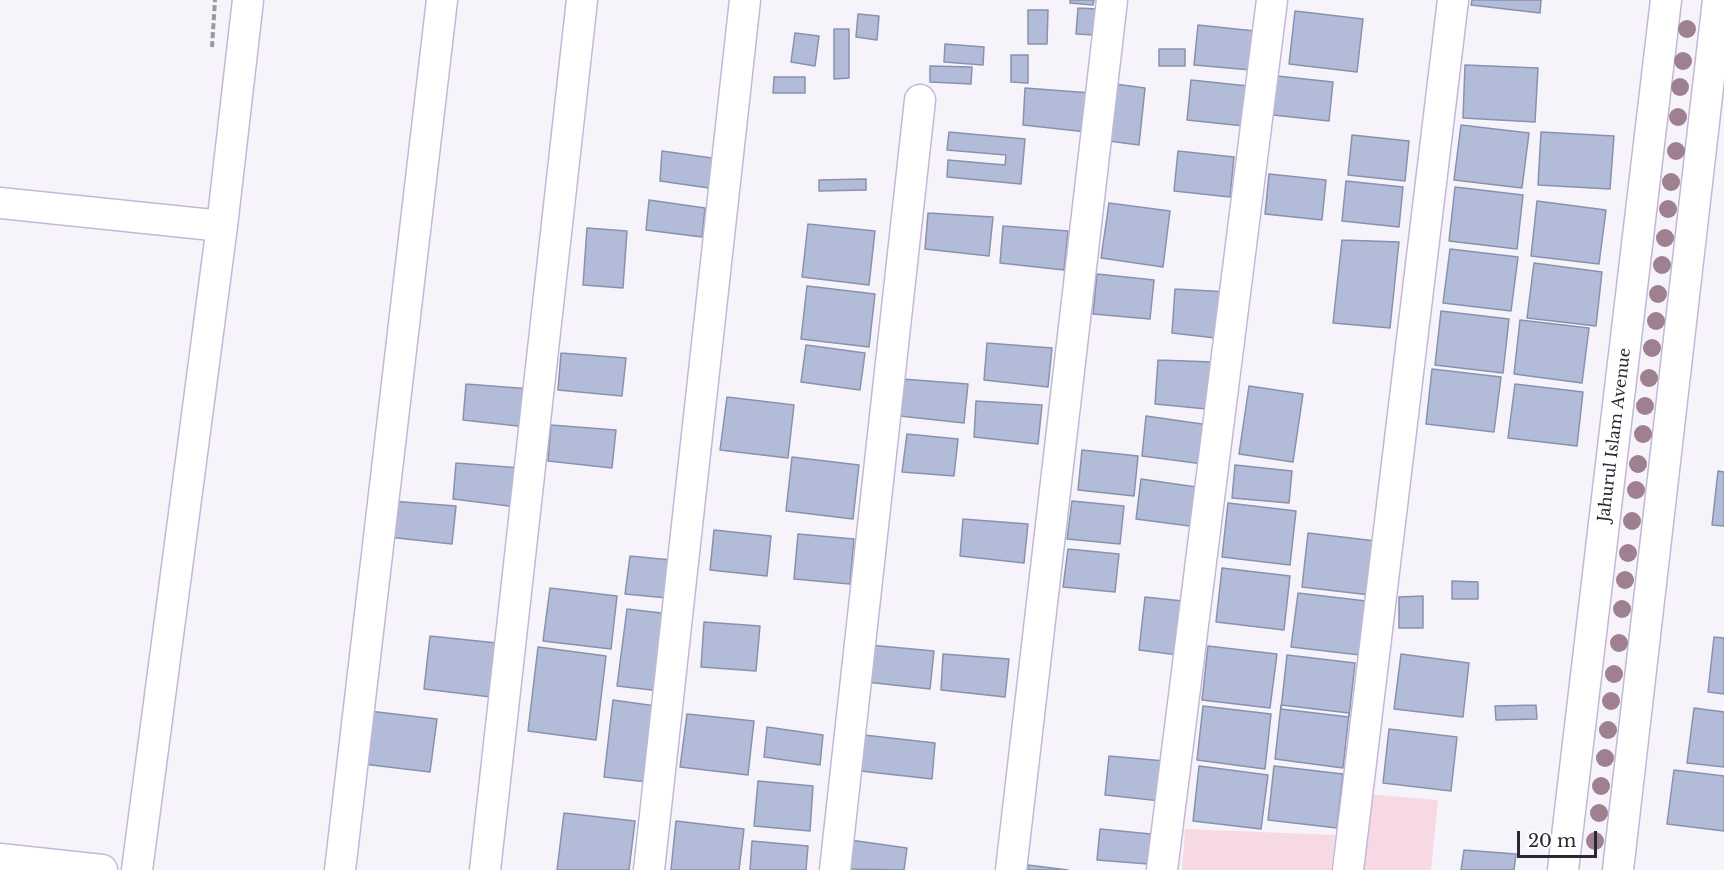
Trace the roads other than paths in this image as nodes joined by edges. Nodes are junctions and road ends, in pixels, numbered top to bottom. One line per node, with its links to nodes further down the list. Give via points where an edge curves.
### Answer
1 (248, 0): 12 (street)
2 (442, 0): 16 (street)
3 (582, 0): 17 (street)
4 (745, 0): 18 (street)
5 (1112, 0): 20 (street)
6 (1272, 0): 21 (street)
7 (1453, 0): 22 (street)
8 (1666, 0): 23 (street, Jahurul Islam Avenue)
9 (1718, 0): 24 (street)
10 (920, 100): 19 (street)
11 (0, 203): 12 (street)
12 (222, 226): 15 (street)
13 (0, 859): 14 (street)
14 (102, 870)
15 (137, 870)
16 (340, 870)
17 (485, 870)
18 (649, 870)
19 (835, 870)
20 (1011, 870)
21 (1162, 870)
22 (1348, 870)
23 (1563, 870)
24 (1618, 870)

